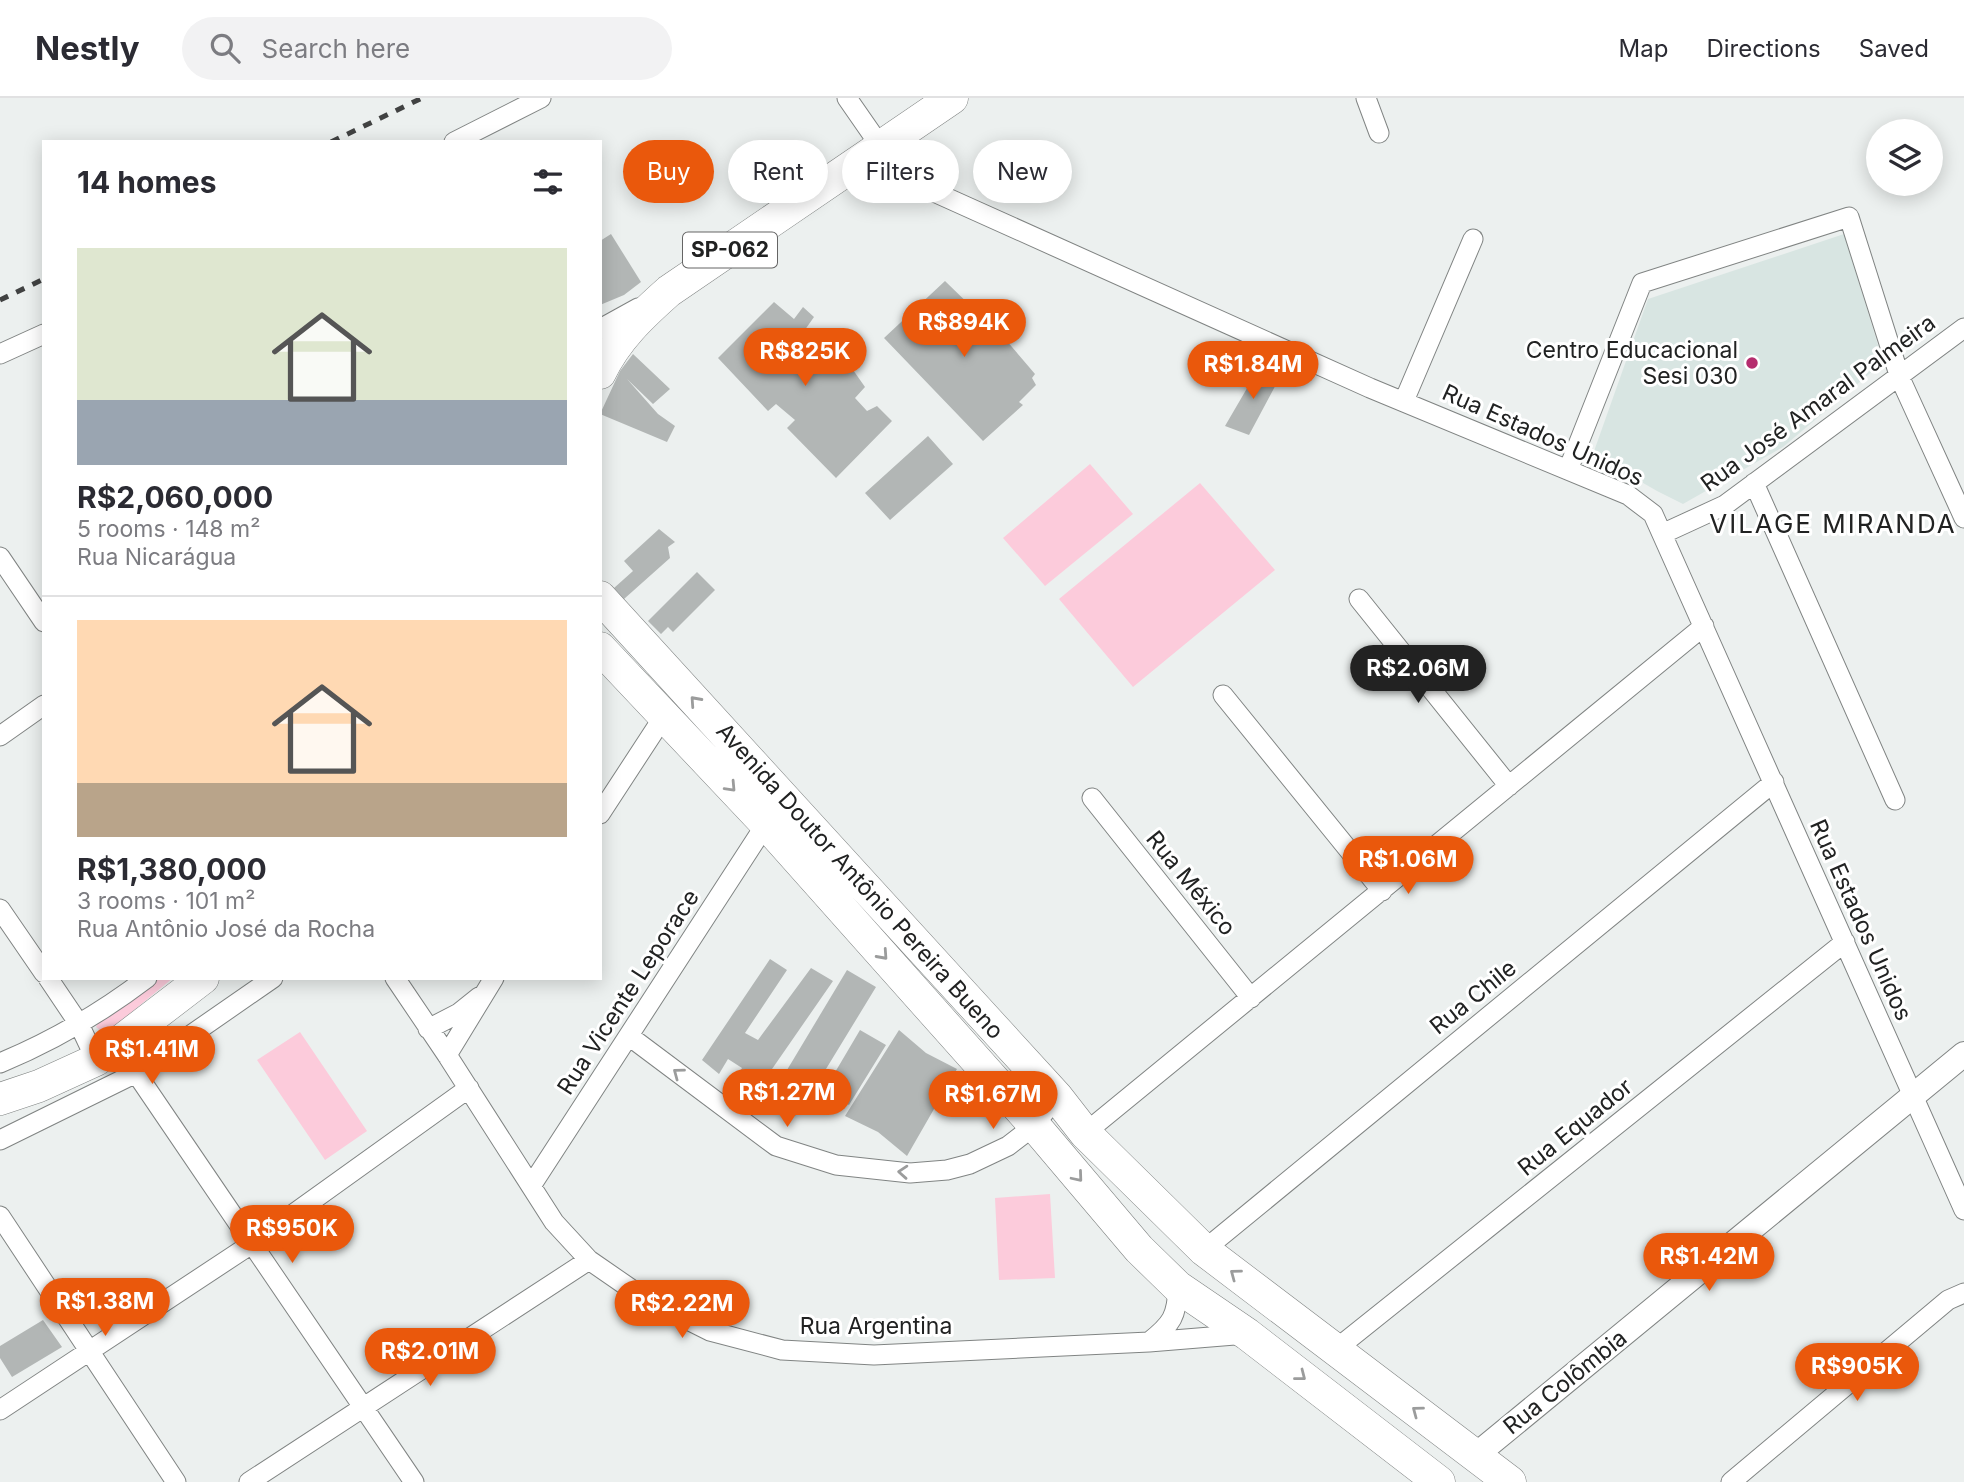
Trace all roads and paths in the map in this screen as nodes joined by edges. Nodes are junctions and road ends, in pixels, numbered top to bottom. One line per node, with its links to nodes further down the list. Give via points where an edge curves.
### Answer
1 (541, 98): 6 (street)
2 (847, 98): 7 (street, Rua Estados Unidos)
3 (952, 98): 8 (main road, SP-062)
4 (1366, 98): 5 (street)
5 (1379, 133)
6 (458, 140)
7 (875, 140)
8 (890, 140)
9 (842, 173): 12 (main road, SP-062)
10 (959, 203): 19 (street, Rua Estados Unidos)
11 (1473, 239): 19 (street)
12 (670, 291): 13 (street); 17 (main road, SP-062, via 633,324)
13 (602, 328)
14 (1964, 328): 18 (street, Rua José Amaral Palmeira)
15 (39, 342): 16 (street)
16 (0, 354)
17 (602, 369)
18 (1900, 378): 20 (street, via 1849,217 1642,283); 21 (street, Rua José Amaral Palmeira); 22 (street)
19 (1404, 401): 20 (street, Rua Estados Unidos)
20 (1569, 470): 23 (street, Rua Estados Unidos, via 1628,495 1653,514)
21 (1754, 483): 23 (street, Rua José Amaral Palmeira, via 1725,505); 37 (street)
22 (1964, 518)
23 (1662, 534): 28 (street, Rua Estados Unidos)
24 (0, 557): 27 (street)
25 (602, 599): 61 (main road, Avenida Doutor Antônio Pereira Bueno, one-way to 25)
26 (1359, 599): 35 (street)
27 (42, 619)
28 (1704, 626): 34 (street, Rua Estados Unidos); 35 (street)
29 (602, 650): 32 (main road, Avenida Doutor Antônio Pereira Bueno)
30 (1223, 695): 40 (street)
31 (42, 706): 33 (street)
32 (664, 716): 38 (street); 39 (main road, Avenida Doutor Antônio Pereira Bueno, one-way to 39)
33 (0, 736)
34 (1774, 782): 42 (street, Rua Estados Unidos); 70 (street, Rua Chile)
35 (1509, 786): 40 (street)
36 (1092, 798): 50 (street, Rua México)
37 (1895, 800)
38 (602, 811)
39 (766, 824): 53 (street, Rua Vicente Leporace); 63 (main road, Avenida Doutor Antônio Pereira Bueno, one-way to 63)
40 (1382, 891): 50 (street)
41 (0, 909): 43 (street)
42 (1845, 942): 60 (street, Rua Estados Unidos); 76 (street, Rua Equador)
43 (42, 970)
44 (49, 980): 51 (street)
45 (144, 980): 51 (street)
46 (200, 980): 56 (main road)
47 (270, 980): 58 (street)
48 (396, 980): 52 (street, Rua Argentina)
49 (489, 985): 52 (street, via 459,1013); 55 (street)
50 (1251, 998): 64 (street)
51 (79, 1024): 56 (street); 57 (street)
52 (428, 1029): 55 (street, Rua Argentina)
53 (629, 1036): 63 (street, one-way to 53, via 1007,1146 947,1170 910,1173 836,1165 776,1146); 66 (street, Rua Vicente Leporace)
54 (1964, 1054): 60 (street, Rua Colômbia)
55 (447, 1055): 59 (street, Rua Argentina)
56 (96, 1060): 62 (main road)
57 (0, 1063)
58 (136, 1073): 65 (street); 69 (street)
59 (469, 1088): 66 (street, Rua Argentina); 69 (street)
60 (1913, 1096): 67 (street, Rua Estados Unidos); 80 (street, Rua Colômbia)
61 (1056, 1097): 63 (street); 64 (main road, Avenida Doutor Antônio Pereira Bueno)
62 (0, 1099)
63 (1034, 1125): 72 (main road, Avenida Doutor Antônio Pereira Bueno, one-way to 72, via 1139,1250)
64 (1085, 1133): 70 (main road, Avenida Doutor Antônio Pereira Bueno)
65 (0, 1140)
66 (531, 1186): 71 (street, Rua Argentina, via 554,1223)
67 (1964, 1210)
68 (0, 1216): 77 (street)
69 (253, 1243): 77 (street); 78 (street)
70 (1204, 1250): 76 (main road, Avenida Doutor Antônio Pereira Bueno, one-way to 70)
71 (589, 1260): 75 (street, Rua Argentina, via 644,1298 710,1331 782,1350 874,1355); 78 (street)
72 (1178, 1286): 74 (main road, Avenida Doutor Antônio Pereira Bueno); 75 (street, via 1177,1307 1169,1326)
73 (1964, 1293): 85 (street, via 1948,1300)
74 (1247, 1334): 75 (street, Rua Argentina); 81 (main road, Avenida Doutor Antônio Pereira Bueno, one-way to 81)
75 (1149, 1342)
76 (1335, 1350): 80 (main road, Avenida Doutor Antônio Pereira Bueno, one-way to 76)
77 (89, 1351): 79 (street); 82 (street)
78 (363, 1407): 83 (street); 84 (street)
79 (0, 1410)
80 (1483, 1465): 81 (main road, via 1440,1457)
81 (1438, 1481)
82 (176, 1482)
83 (249, 1482)
84 (414, 1482)
85 (1731, 1482)

